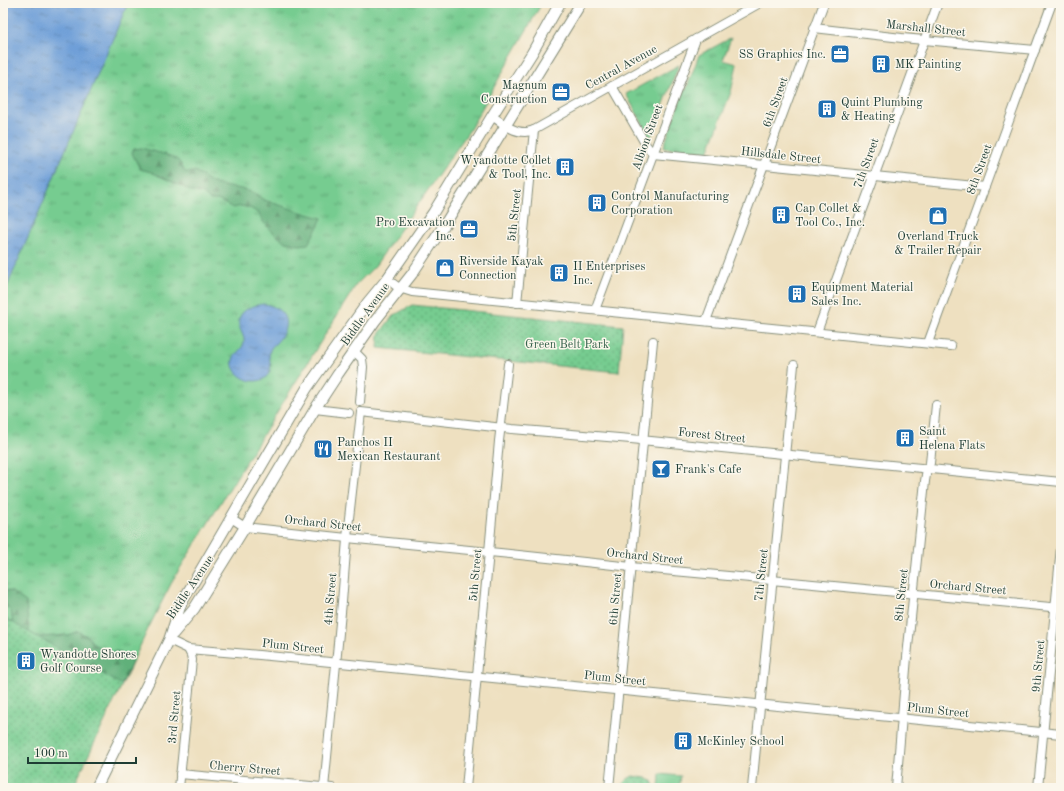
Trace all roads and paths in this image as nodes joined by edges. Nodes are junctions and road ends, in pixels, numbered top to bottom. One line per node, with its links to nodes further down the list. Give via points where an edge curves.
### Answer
1 (560, 3): 12 (main road, Biddle Avenue)
2 (581, 3): 13 (main road, Biddle Avenue)
3 (760, 3): 8 (street, Central Avenue)
4 (824, 3): 7 (street, 6th Street)
5 (938, 3): 9 (street, 7th Street)
6 (1052, 3): 10 (street, 8th Street)
7 (814, 28): 9 (street, Marshall Street); 16 (street, 6th Street)
8 (696, 39): 11 (street, Central Avenue); 15 (street, Albion Street)
9 (924, 40): 10 (street, Marshall Street); 17 (street, 7th Street)
10 (1035, 50): 18 (street, 8th Street)
11 (612, 86): 14 (street, Central Avenue); 15 (street)
12 (492, 116): 13 (street); 19 (main road, Biddle Avenue, via 433,213)
13 (506, 125): 14 (street, via 525,132); 20 (main road, Biddle Avenue, via 445,224 412,274)
14 (534, 130): 21 (street, 5th Street)
15 (653, 154): 16 (street, Hillsdale Street); 22 (street, Albion Street)
16 (764, 165): 17 (street, Hillsdale Street); 23 (street, 6th Street)
17 (874, 176): 18 (street, Hillsdale Street); 24 (street, 7th Street)
18 (985, 186): 26 (street, 8th Street)
19 (387, 279): 20 (street); 41 (main road, Biddle Avenue, via 307,388)
20 (399, 288): 21 (street, via 412,292); 28 (main road, Biddle Avenue)
21 (517, 303): 22 (street)
22 (596, 310): 23 (street)
23 (706, 321): 24 (street)
24 (817, 332): 26 (street)
25 (653, 341): 37 (street, 6th Street)
26 (928, 343): 27 (street)
27 (951, 346)
28 (354, 350): 31 (street, via 362,359 363,366); 33 (main road, Biddle Avenue)
29 (508, 364): 36 (street, 5th Street)
30 (794, 365): 38 (street, 7th Street)
31 (360, 402)
32 (936, 404): 39 (street, 8th Street, via 930,463)
33 (315, 409): 35 (street); 42 (main road, Biddle Avenue)
34 (361, 412): 36 (street, Forest Street); 43 (street, 4th Street)
35 (349, 413)
36 (501, 427): 37 (street, Forest Street); 45 (street, 5th Street)
37 (643, 441): 38 (street, Forest Street); 46 (street, 6th Street)
38 (785, 455): 39 (street, Forest Street); 47 (street, 7th Street)
39 (927, 469): 40 (street, Forest Street); 48 (street, 8th Street)
40 (1061, 482)
41 (231, 518): 42 (street, Orchard Street); 50 (main road, Biddle Avenue, via 181,604)
42 (245, 527): 43 (street, Orchard Street); 50 (main road, Biddle Avenue, via 194,609)
43 (347, 538): 45 (street, Orchard Street); 52 (street, 4th Street)
44 (1061, 547): 49 (street, 9th Street)
45 (490, 552): 46 (street, Orchard Street); 53 (street, 5th Street)
46 (630, 567): 47 (street, Orchard Street); 54 (street, 6th Street)
47 (772, 580): 48 (street, Orchard Street); 55 (street, 7th Street)
48 (913, 594): 49 (street, Orchard Street); 56 (street, 8th Street)
49 (1058, 608): 57 (street, 9th Street)
50 (169, 640): 51 (street, Plum Street); 60 (main road, Biddle Avenue)
51 (188, 649): 52 (street, Plum Street); 59 (street, 3rd Street, via 192,660)
52 (336, 663): 53 (street, Plum Street); 62 (street, 4th Street)
53 (477, 676): 54 (street, Plum Street); 63 (street, 5th Street)
54 (618, 690): 55 (street, Plum Street); 64 (street, 6th Street)
55 (760, 704): 56 (street, Plum Street); 65 (street, 7th Street)
56 (901, 719): 57 (street, Plum Street); 66 (street, 8th Street)
57 (1043, 732): 58 (street, Plum Street); 67 (street, 9th Street)
58 (1061, 734)
59 (180, 774): 61 (street, 3rd Street); 62 (street, Cherry Street)
60 (96, 788)
61 (179, 788)
62 (326, 788)
63 (466, 788)
64 (609, 788)
65 (752, 788)
66 (896, 788)
67 (1038, 788)

